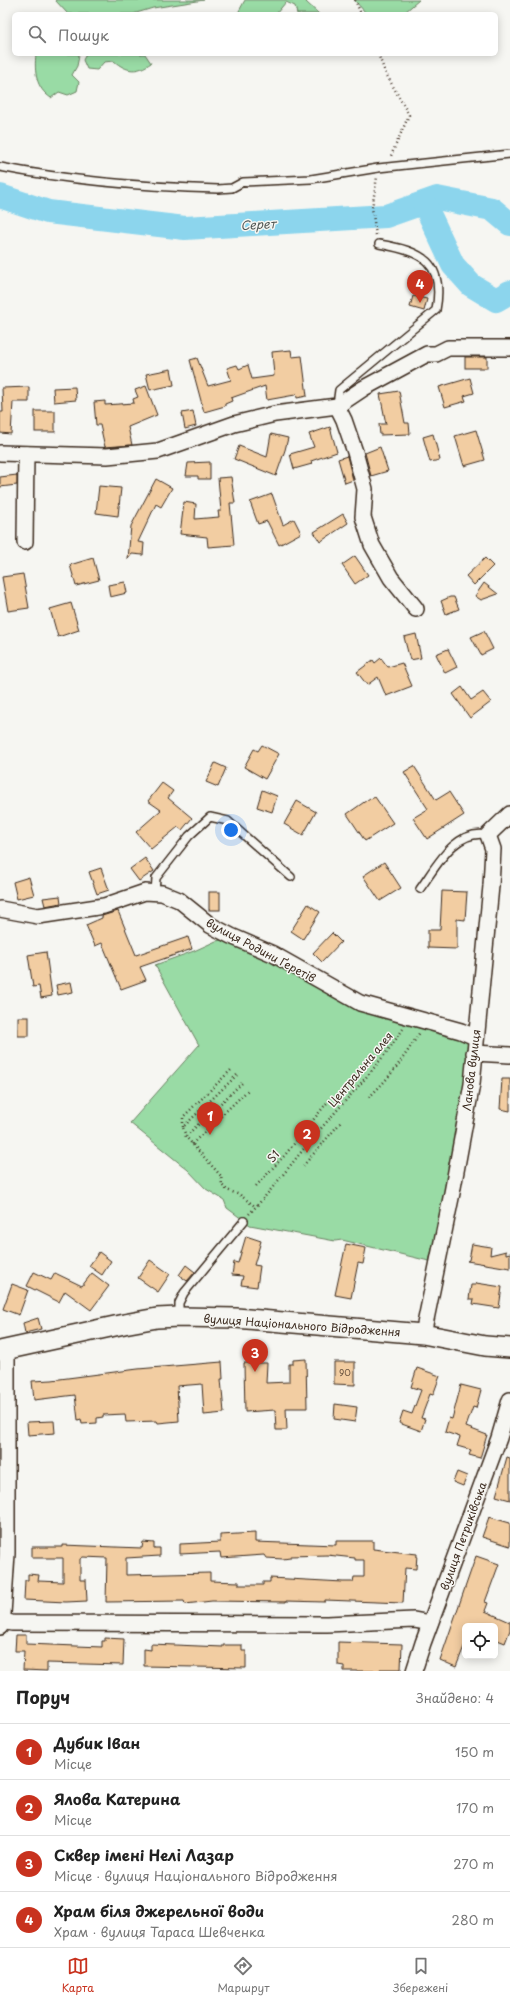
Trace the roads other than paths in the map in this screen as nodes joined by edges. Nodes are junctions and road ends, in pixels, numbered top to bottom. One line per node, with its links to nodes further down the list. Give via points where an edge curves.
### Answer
1 (510, 154): 2 (lane, via 378,168 311,179 242,182 232,188 218,189 105,182 46,176)
2 (0, 167)
3 (379, 244): 5 (lane, via 408,250 432,267 439,283 436,310 339,390)
4 (510, 348): 5 (street, via 448,348 436,354 428,354 364,388)
5 (337, 406): 7 (street, via 275,414 234,424 158,451 107,456); 9 (street, via 355,452 365,489 363,517 372,545 391,578)
6 (0, 454): 7 (street)
7 (26, 454): 8 (street)
8 (25, 542)
9 (416, 609)
10 (510, 814): 11 (street)
11 (488, 834): 13 (lane, via 480,833 459,840); 16 (street, Ланова вулиця, via 493,849 491,886)
12 (291, 876): 14 (lane, via 228,821 210,817 189,836 156,878)
13 (420, 889)
14 (155, 893): 15 (street, вулиця Родини Ґеретів, via 145,892 104,906 38,916); 16 (street, вулиця Родини Ґеретів, via 180,900 210,925 273,954 360,1003)
15 (0, 909)
16 (475, 1037): 17 (street, Ланова вулиця)
17 (474, 1053): 18 (street); 21 (street, Ланова вулиця, via 472,1084)
18 (510, 1055)
19 (244, 1221): 20 (lane, via 184,1293 179,1303)
20 (179, 1317): 21 (street, вулиця Національного Відродження, via 236,1318); 23 (street, вулиця Національного Відродження, via 124,1324)
21 (423, 1334): 22 (street, вулиця Національного Відродження)
22 (510, 1348)
23 (3, 1350): 26 (street, via 6,1554)
24 (510, 1400): 25 (street, вулиця Петриківська, via 499,1438)
25 (430, 1623): 26 (street, via 414,1620 327,1624); 27 (street, вулиця Петриківська)
26 (1, 1624)
27 (414, 1671)

